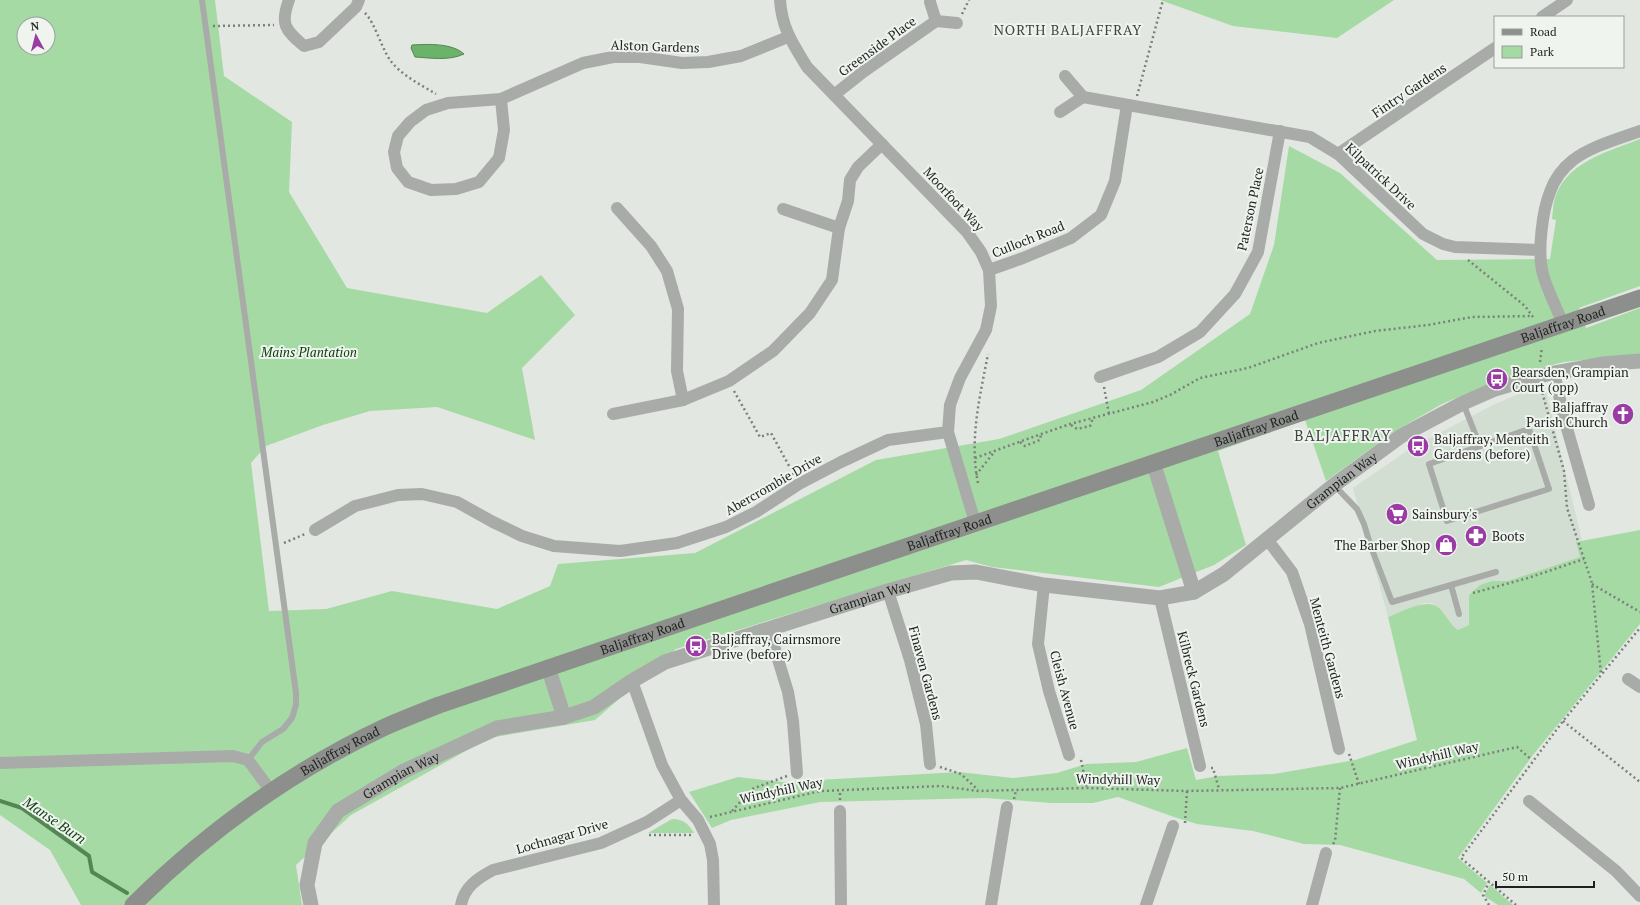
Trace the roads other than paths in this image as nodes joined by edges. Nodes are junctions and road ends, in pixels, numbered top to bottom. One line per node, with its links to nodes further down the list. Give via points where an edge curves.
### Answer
1 (202, 0): 58 (lane, via 296,693 292,718 283,729 262,742)
2 (289, 0): 6 (street, via 284,13 284,24 291,35 304,46 319,42)
3 (780, 0): 10 (street, Moorfoot Way)
4 (1567, 0): 7 (street)
5 (930, 2): 8 (street, Greenside Place)
6 (358, 3)
7 (1543, 16)
8 (936, 21): 9 (street, Greenside Place); 13 (street, Greenside Place)
9 (957, 23)
10 (788, 37): 13 (street, Moorfoot Way, via 807,68); 15 (street, Alston Gardens, via 741,56 708,62 682,63 640,57 613,57 583,63)
11 (1494, 49): 21 (street, Fintry Gardens)
12 (1065, 76): 14 (street)
13 (834, 95): 20 (street, Moorfoot Way)
14 (1083, 97): 16 (street, Kilpatrick Drive); 17 (street)
15 (501, 99): 15 (street, Alston Gardens, via 448,103 426,110 410,122 398,136 394,152 397,168 408,182 431,190 456,189 479,182 499,158 504,130)
16 (1130, 106): 18 (street, Kilpatrick Drive); 26 (street, Culloch Road, via 1115,181 1101,215 1071,238)
17 (1060, 112)
18 (1280, 131): 21 (street, Kilpatrick Drive, via 1310,137); 31 (street, Paterson Place, via 1258,252 1235,294 1200,332 1158,357)
19 (1640, 131): 25 (street, via 1573,160 1559,175 1549,192)
20 (882, 144): 24 (street, via 858,167 850,180 848,201); 26 (street, Moorfoot Way, via 967,232 981,252)
21 (1338, 154): 25 (street, Kilpatrick Drive, via 1423,234 1443,244 1455,247)
22 (617, 208): 32 (street, via 651,246 667,271 678,309 676,371)
23 (783, 209): 24 (street)
24 (839, 228): 32 (street, via 832,280 810,313 773,351 729,382)
25 (1540, 250): 28 (street, via 1542,272)
26 (989, 270): 35 (street, Moorfoot Way, via 991,306 986,330 960,378 950,405)
27 (1640, 298): 28 (main road, Baljaffray Road)
28 (1563, 324): 37 (main road, Baljaffray Road)
29 (1640, 361): 30 (street, Grampian Way)
30 (1554, 372): 33 (street, Grampian Way, via 1495,389); 39 (street, via 1564,418)
31 (1100, 377)
32 (684, 400): 34 (street)
33 (1463, 403): 36 (lane); 38 (street, Grampian Way, via 1401,436)
34 (613, 414)
35 (948, 432): 40 (street, Moorfoot Way); 41 (street, Abercrombie Drive, via 888,440 799,484 756,512 726,527 678,543 620,551 554,546 522,536 457,502 422,494 398,495 355,506)
36 (1480, 446): 36 (lane, via 1529,429 1549,489 1447,521 1429,464)
37 (1153, 462): 40 (main road, Baljaffray Road); 47 (street)
38 (1334, 485): 42 (street, Grampian Way); 45 (lane, via 1356,509 1364,524 1392,602)
39 (1589, 505)
40 (975, 522): 51 (main road, Baljaffray Road)
41 (315, 530)
42 (1267, 539): 47 (street, Grampian Way, via 1224,574); 56 (street, Menteith Gardens, via 1292,572 1310,624)
43 (1496, 572): 45 (lane)
44 (1044, 585): 46 (street, Grampian Way, via 976,572 951,573); 48 (street, Grampian Way); 57 (street, Cleish Avenue, via 1038,644 1048,691)
45 (1451, 586): 49 (lane)
46 (888, 591): 50 (street, Grampian Way); 60 (street, Finaven Gardens, via 910,660 926,724)
47 (1194, 592): 48 (street, Grampian Way)
48 (1160, 598): 61 (street, Kilbreck Gardens)
49 (1459, 614)
50 (769, 630): 53 (street, Grampian Way, via 666,662); 62 (street, via 788,692)
51 (548, 667): 55 (street); 63 (main road, Baljaffray Road, via 439,705 386,727 312,766)
52 (1628, 679): 54 (street)
53 (632, 681): 55 (street, Grampian Way, via 594,706); 64 (street, via 662,766)
54 (1640, 687)
55 (564, 718): 72 (street, Grampian Way, via 497,728 404,771 338,811 315,842 307,885)
56 (1339, 748)
57 (1069, 755)
58 (248, 760): 59 (street, via 234,756); 63 (street)
59 (0, 763)
60 (930, 764)
61 (1200, 766)
62 (797, 773)
63 (271, 792): 71 (main road, Baljaffray Road, via 191,851)
64 (681, 800): 73 (street, Lochnagar Drive, via 647,822 601,843 493,870 467,889); 74 (street, via 698,820 707,836 712,852)
65 (1529, 801): 70 (street, via 1616,871)
66 (1007, 806): 76 (street)
67 (840, 811): 75 (street)
68 (1173, 826): 77 (street)
69 (1326, 853): 78 (street)
70 (1640, 896)
71 (132, 905)
72 (311, 905)
73 (461, 905)
74 (714, 905)
75 (841, 905)
76 (991, 905)
77 (1146, 905)
78 (1312, 905)

